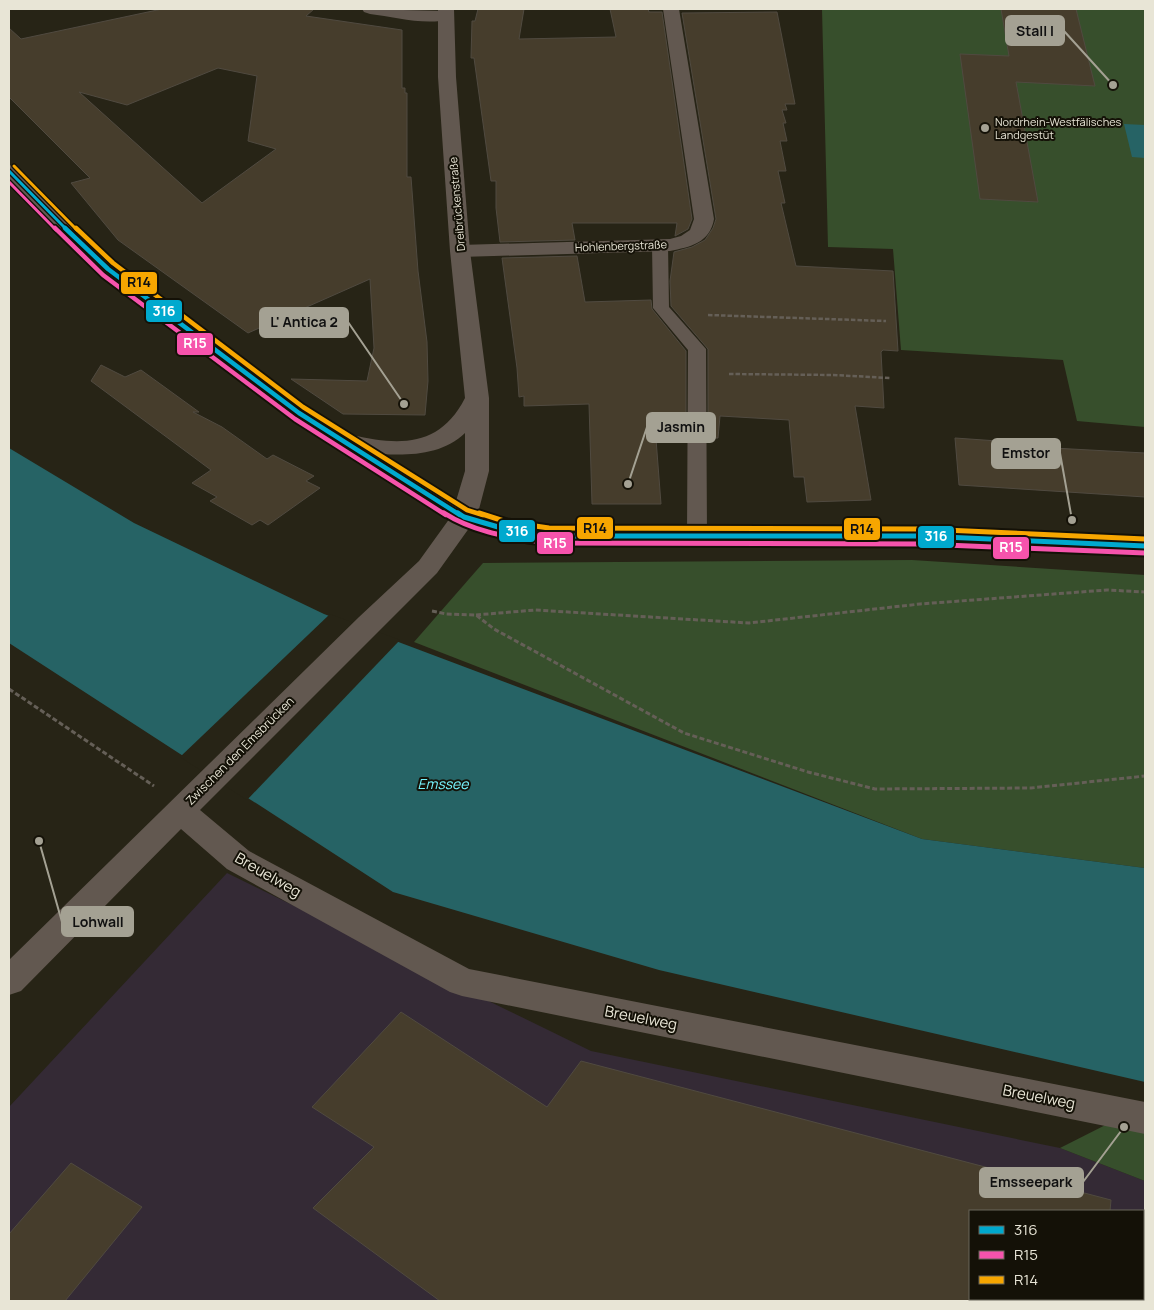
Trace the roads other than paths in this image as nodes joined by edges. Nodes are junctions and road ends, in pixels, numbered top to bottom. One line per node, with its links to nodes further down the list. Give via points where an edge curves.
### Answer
1 (370, 9): 3 (street, via 421,16)
2 (671, 9): 5 (street, Hohlenbergstraße, via 704,227 694,238)
3 (446, 12): 6 (street, Dreibrückenstraße, via 447,77)
4 (9, 170): 8 (street, via 108,269 299,413)
5 (660, 245): 6 (street, Hohlenbergstraße); 10 (lane, via 661,308 697,349)
6 (460, 251): 7 (street, Dreibrückenstraße)
7 (477, 398): 8 (street, via 462,422 435,442 414,448 389,448); 9 (street, Dreibrückenstraße, via 477,472)
8 (344, 440): 9 (street)
9 (464, 517): 10 (street, via 505,529 548,536); 12 (street, Zwischen den Emsbrücken, via 428,567)
10 (697, 535): 11 (street, via 912,534)
11 (1145, 546)
12 (180, 811): 13 (street, Zwischen den Emsbrücken); 14 (street, Breuelweg, via 238,860 462,982)
13 (9, 981)
14 (1145, 1118)

